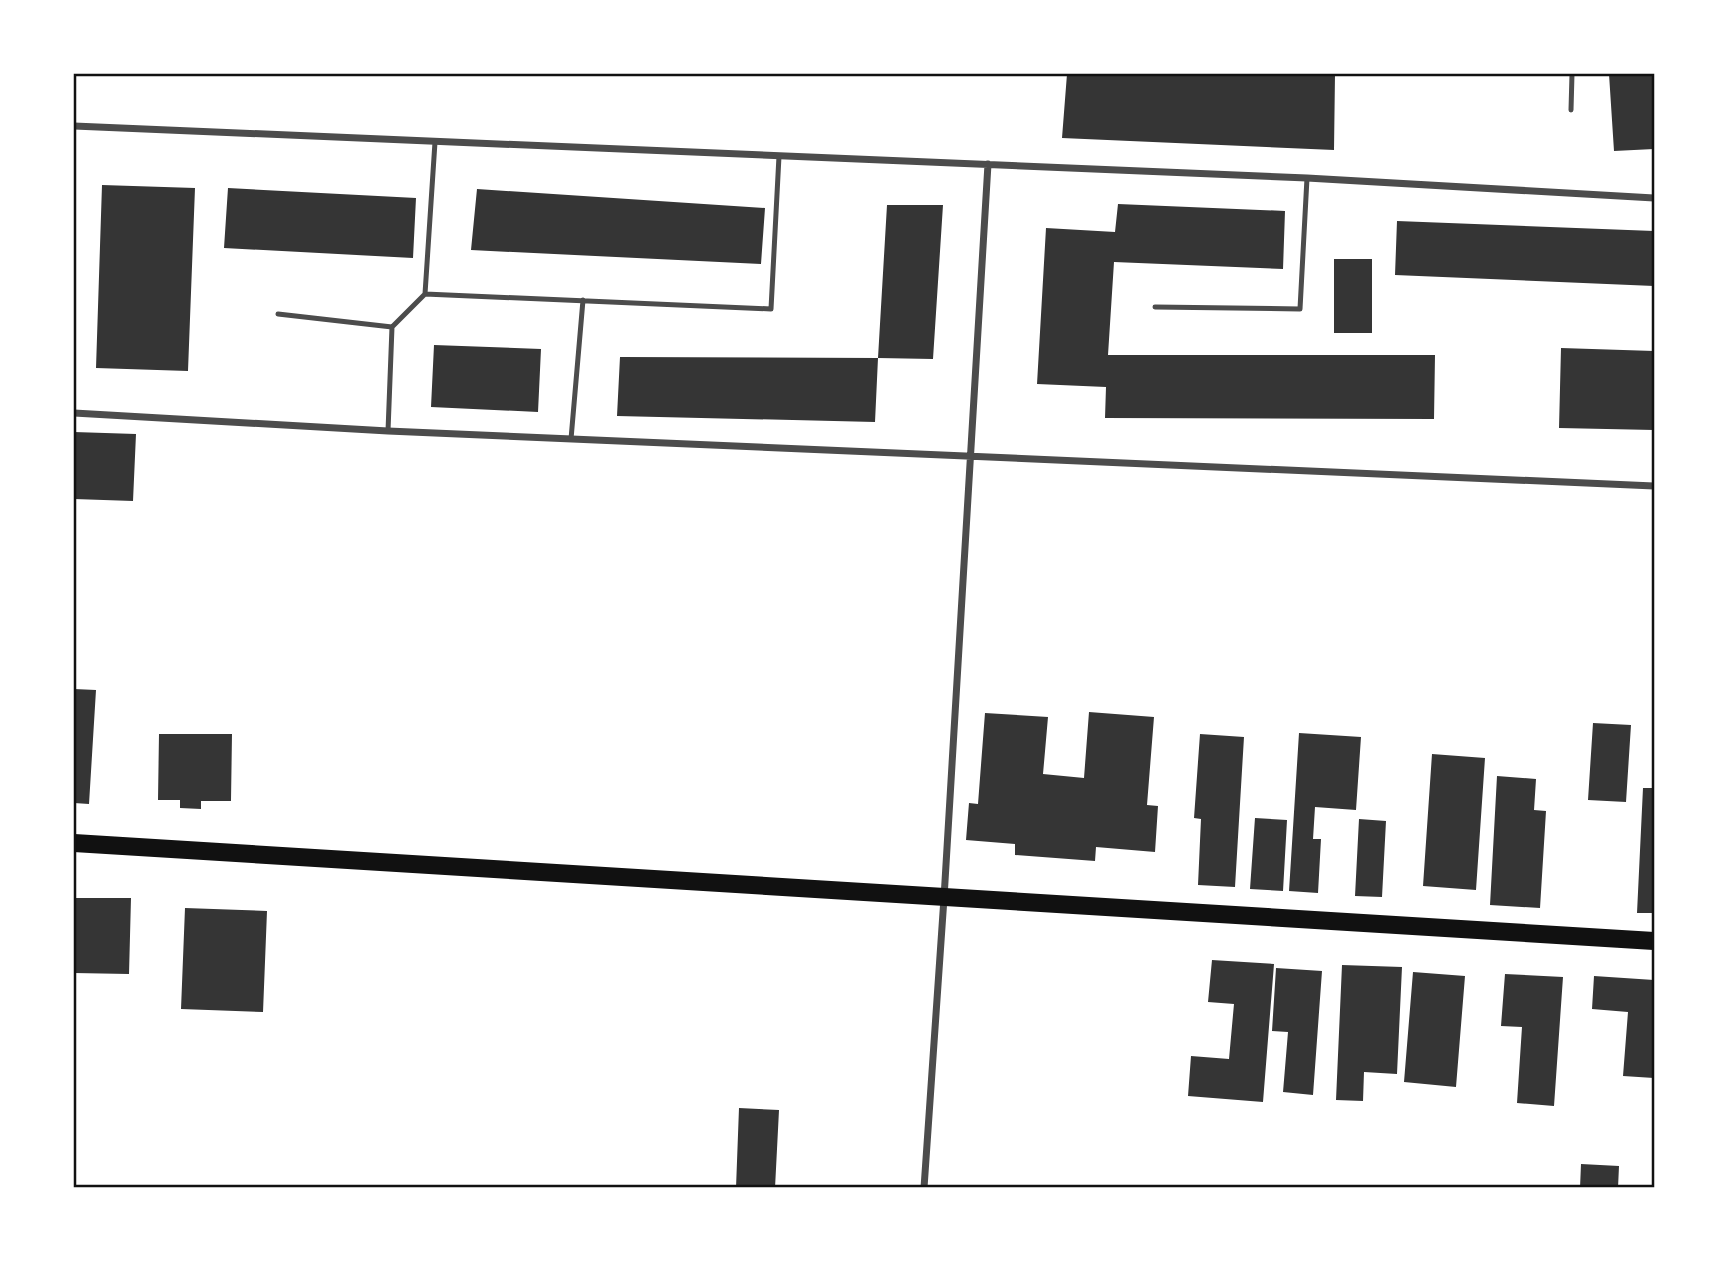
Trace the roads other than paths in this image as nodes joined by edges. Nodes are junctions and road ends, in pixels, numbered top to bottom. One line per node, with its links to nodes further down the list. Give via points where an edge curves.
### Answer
1 (1572, 74): 2 (lane)
2 (1571, 110)
3 (74, 126): 4 (street)
4 (435, 142): 5 (street); 9 (lane)
5 (779, 156): 6 (street); 10 (lane, via 771,309)
6 (988, 164): 7 (street); 17 (street)
7 (1307, 178): 8 (street); 11 (lane, via 1300,309)
8 (1654, 198)
9 (425, 294): 10 (lane); 13 (lane)
10 (583, 300): 16 (lane)
11 (1155, 307)
12 (278, 314): 13 (lane)
13 (392, 327): 15 (lane)
14 (74, 413): 15 (street)
15 (388, 431): 16 (street)
16 (571, 439): 17 (street)
17 (970, 458): 18 (street); 20 (street)
18 (1654, 486)
19 (74, 843): 20 (main road)
20 (944, 898): 21 (main road); 22 (street)
21 (1654, 941)
22 (924, 1188)

